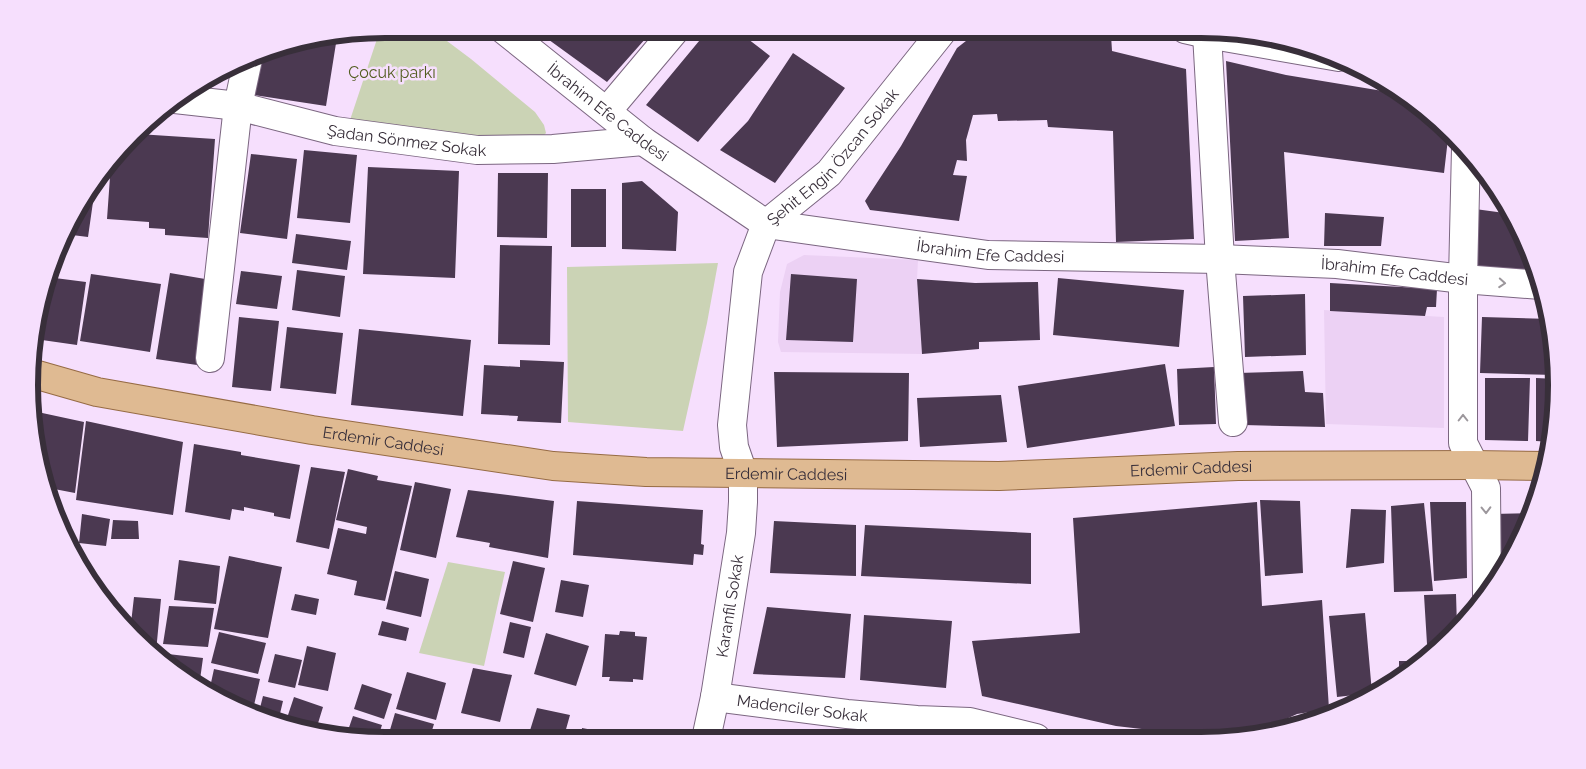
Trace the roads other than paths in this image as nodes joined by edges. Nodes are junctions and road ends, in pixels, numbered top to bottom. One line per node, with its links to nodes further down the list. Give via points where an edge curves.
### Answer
1 (515, 38): 10 (street, İbrahim Efe Caddesi)
2 (668, 38): 10 (street)
3 (937, 38): 13 (street, Şehit Engin Özcan Sokak, via 829,173)
4 (1197, 38): 14 (street)
5 (1244, 40): 6 (street)
6 (1275, 45)
7 (247, 66): 9 (street)
8 (186, 100): 9 (street, Şadan Sönmez Sokak)
9 (238, 106): 11 (street, Şadan Sönmez Sokak, via 335,131 477,150 553,149); 17 (street)
10 (607, 111): 11 (street, İbrahim Efe Caddesi)
11 (643, 141): 13 (street, İbrahim Efe Caddesi)
12 (1466, 160): 15 (street)
13 (766, 224): 14 (street, İbrahim Efe Caddesi, via 988,255); 22 (street, Şehit Engin Özcan Sokak, via 748,272 732,425 734,447)
14 (1220, 259): 15 (street, İbrahim Efe Caddesi, via 1338,264); 19 (street)
15 (1463, 279): 16 (street, İbrahim Efe Caddesi, one-way to 16); 20 (street, one-way to 15, via 1463,443)
16 (1534, 284)
17 (210, 358)
18 (38, 375): 22 (main road, Erdemir Caddesi, via 116,396 312,430 553,466 646,472)
19 (1233, 422)
20 (1473, 465): 21 (main road, Erdemir Caddesi); 22 (main road, Erdemir Caddesi, via 1238,466 999,476); 23 (street, one-way to 23, via 1486,488)
21 (1539, 466)
22 (743, 473): 24 (street, Karanfil Sokak, via 741,533)
23 (1488, 580)
24 (715, 697): 25 (street, Karanfil Sokak); 26 (street, Madenciler Sokak, via 847,714 970,722)
25 (708, 732)
26 (1011, 732)

